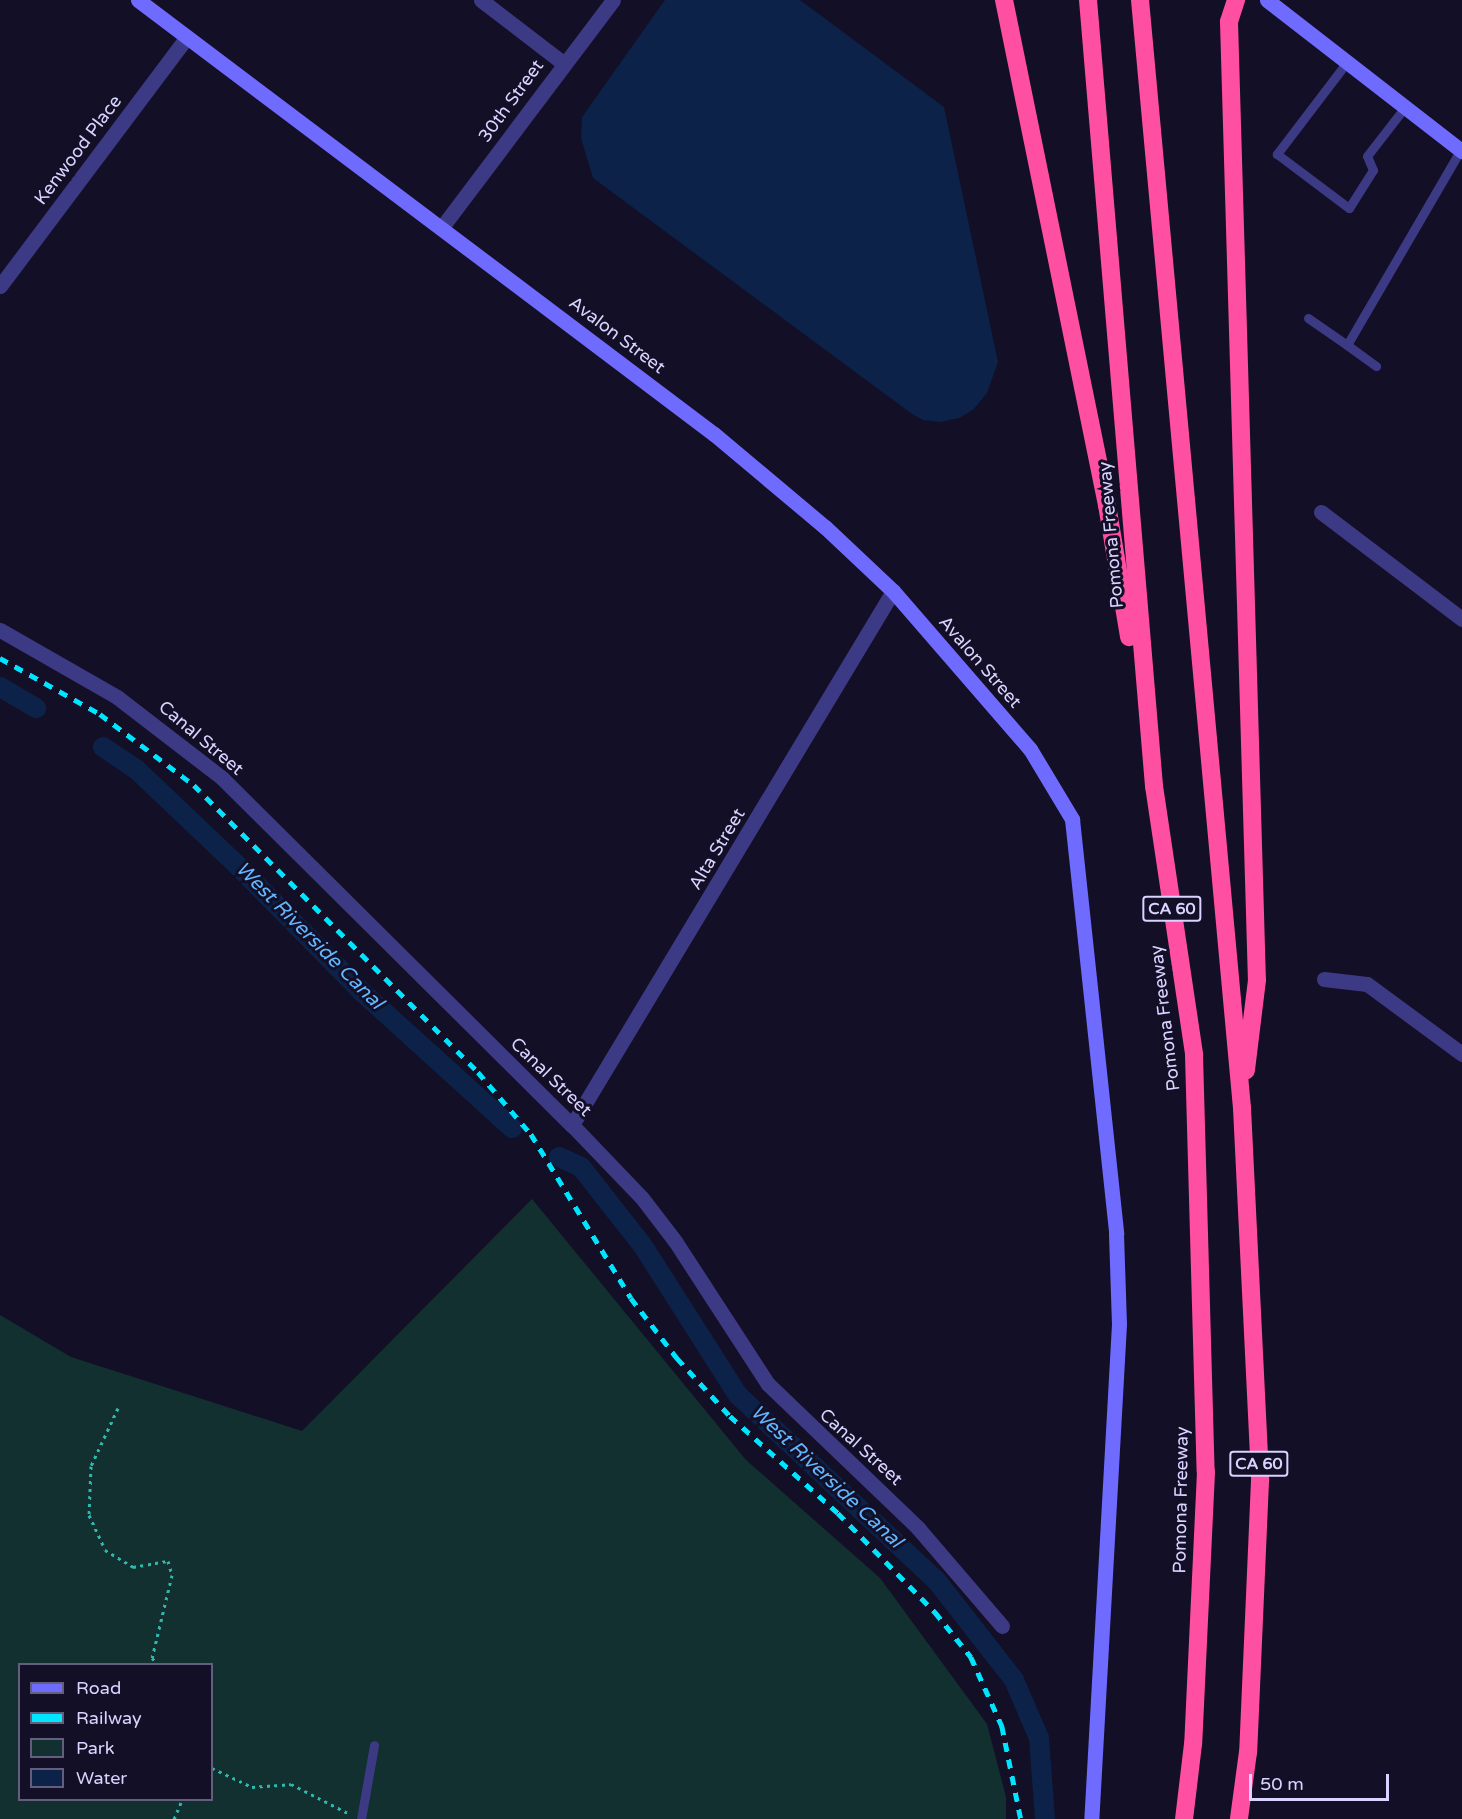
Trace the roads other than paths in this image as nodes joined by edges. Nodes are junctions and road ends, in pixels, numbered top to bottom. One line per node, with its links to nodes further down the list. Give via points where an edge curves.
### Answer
1 (138, 0): 9 (street, Avalon Street)
2 (481, 0): 11 (street)
3 (613, 0): 11 (street, 30th Street)
4 (1004, 0): 23 (highway, via 1107,505)
5 (1088, 0): 23 (highway, Pomona Freeway / CA 60)
6 (1140, 0): 26 (highway, CA 60)
7 (1236, 0): 26 (highway, via 1229,22 1257,980)
8 (1267, 0): 10 (street)
9 (187, 37): 14 (street, Avalon Street); 15 (street, Kenwood Place)
10 (1347, 62): 12 (street); 12 (lane, via 1277,154 1349,208 1373,170 1367,156)
11 (563, 63): 14 (street, 30th Street)
12 (1406, 107): 13 (street)
13 (1461, 150): 17 (lane)
14 (442, 227): 20 (street, Avalon Street, via 714,434 825,527)
15 (0, 286)
16 (1308, 318): 17 (lane)
17 (1347, 345): 18 (lane)
18 (1376, 366)
19 (1321, 512): 21 (street)
20 (893, 591): 27 (street, Alta Street); 31 (street, Avalon Street, via 1030,749 1072,819 1116,1234 1119,1324)
21 (1462, 619)
22 (0, 630): 27 (street, Canal Street, via 117,697 222,778)
23 (1154, 786): 32 (highway, Pomona Freeway / CA 60, via 1194,1079 1206,1472 1193,1744)
24 (1324, 979): 25 (street, via 1367,984)
25 (1462, 1054)
26 (1242, 1108): 33 (highway, CA 60, via 1260,1481 1248,1752)
27 (573, 1125): 28 (street, Canal Street, via 642,1198 675,1241 768,1384 918,1528)
28 (1002, 1626)
29 (374, 1745): 30 (lane)
30 (361, 1819)
31 (1091, 1819)
32 (1184, 1819)
33 (1239, 1819)

